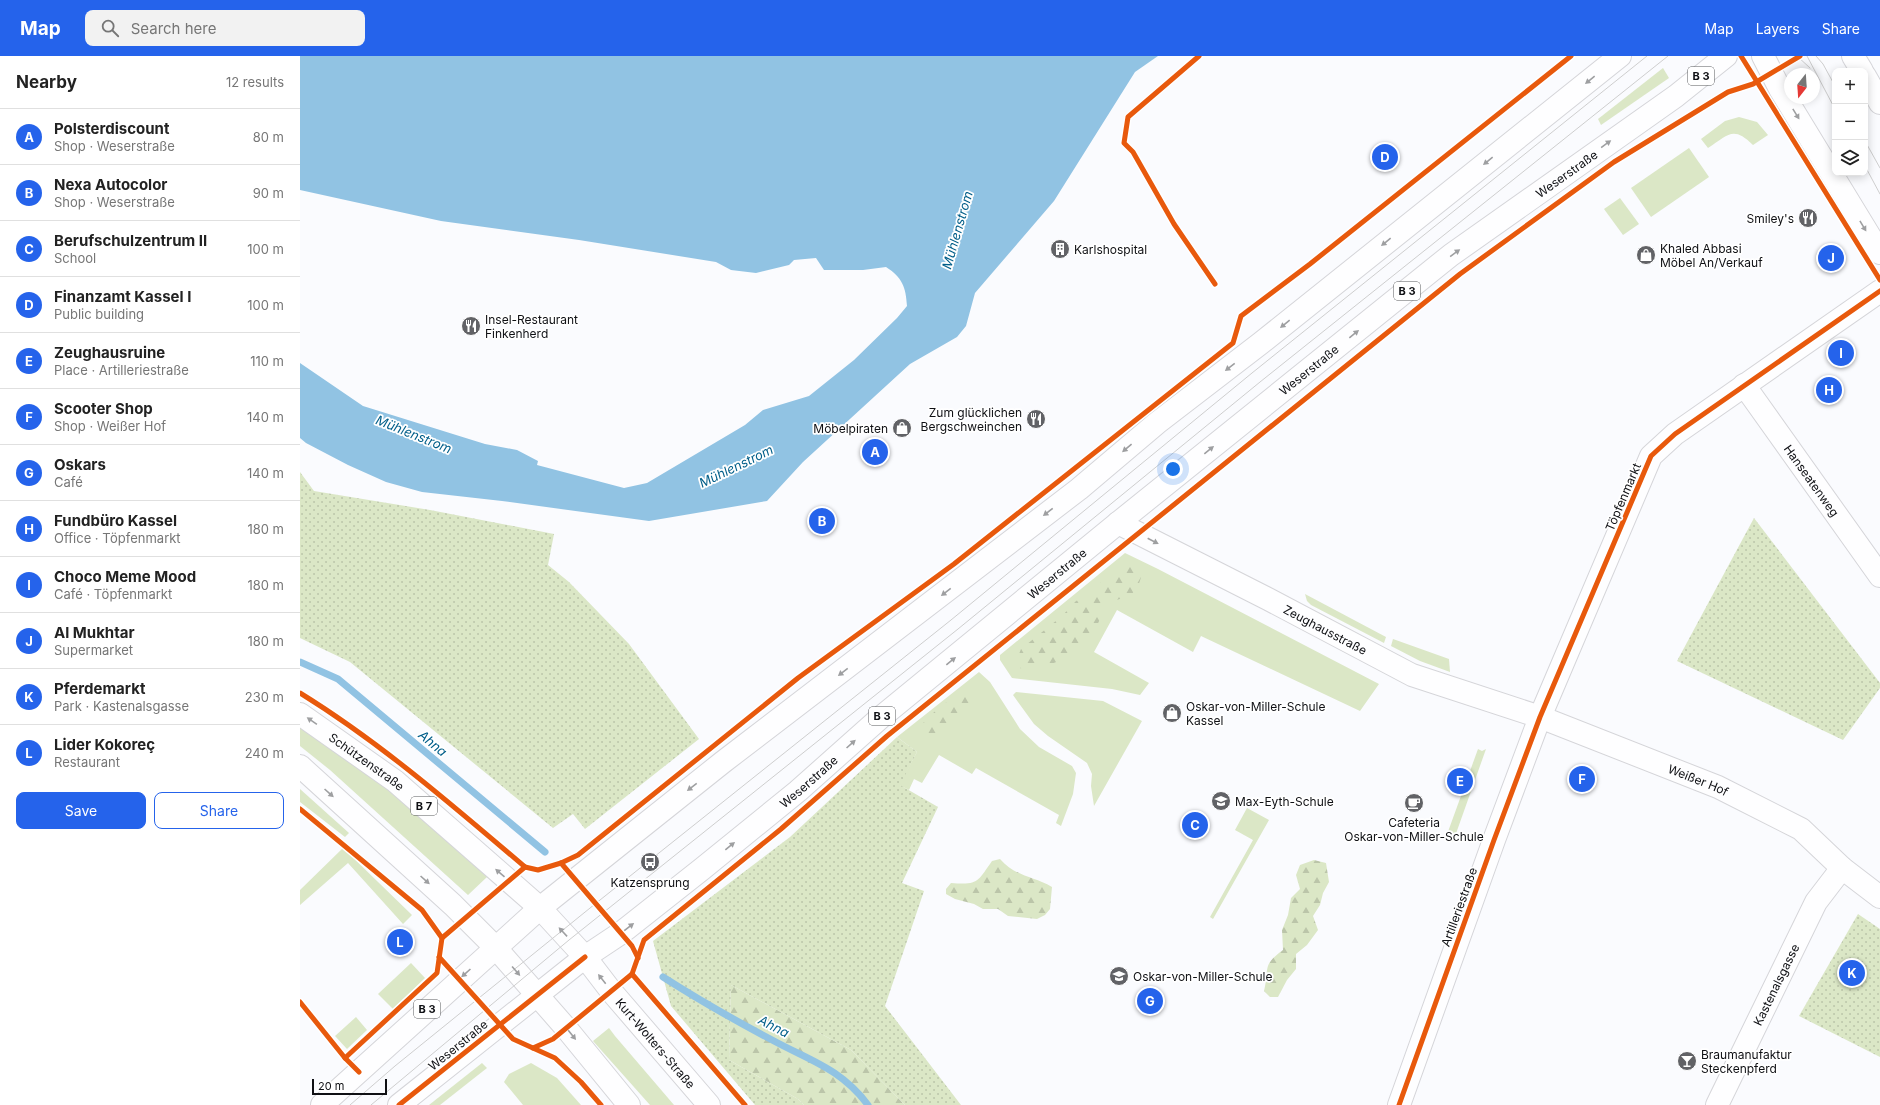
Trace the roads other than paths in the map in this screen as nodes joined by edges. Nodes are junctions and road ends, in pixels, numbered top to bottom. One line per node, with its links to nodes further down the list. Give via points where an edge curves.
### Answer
1 (1620, 56): 18 (main road, B 3, one-way to 18, via 1157,423 1079,489 723,762)
2 (1726, 56): 11 (main road, Weserstraße / B 3, one-way to 2, via 1451,255 1676,96)
3 (1763, 56): 8 (main road, one-way to 8, via 1780,89)
4 (1853, 56): 5 (main road)
5 (1860, 68)
6 (1868, 81): 7 (main road)
7 (1880, 103)
8 (1880, 253)
9 (1880, 292): 10 (main road, Töpfenmarkt)
10 (1744, 385): 12 (main road, Hanseatenweg); 14 (main road, Töpfenmarkt, via 1675,434 1651,456)
11 (1118, 523): 14 (main road, Zeughausstraße, one-way to 14, via 1412,675); 20 (main road, Weserstraße / B 3, one-way to 11, via 627,928 793,795 880,718)
12 (1880, 576)
13 (300, 714): 18 (main road, Schützenstraße / B 7, one-way to 13, via 395,781)
14 (1540, 717): 16 (main road, Weißer Hof, via 1725,791 1801,829); 26 (main road, Artilleriestraße)
15 (300, 766): 19 (main road, one-way to 19, via 453,905)
16 (1842, 868): 17 (main road, Weißer Hof); 27 (main road, Kastenalsgasse, via 1816,902)
17 (1879, 894)
18 (540, 908): 19 (main road, B 3); 20 (main road, Kurt-Wolters-Straße / B 7, one-way to 18)
19 (495, 947): 21 (main road, one-way to 21); 22 (main road, B 3, one-way to 22)
20 (585, 957): 21 (main road, Weserstraße / B 3); 25 (main road, Kurt-Wolters-Straße / B 7, one-way to 20)
21 (537, 996): 23 (main road, Weserstraße / B 3); 24 (main road, one-way to 24)
22 (322, 1105)
23 (399, 1105)
24 (630, 1105)
25 (709, 1105)
26 (1399, 1105)
27 (1717, 1105)

